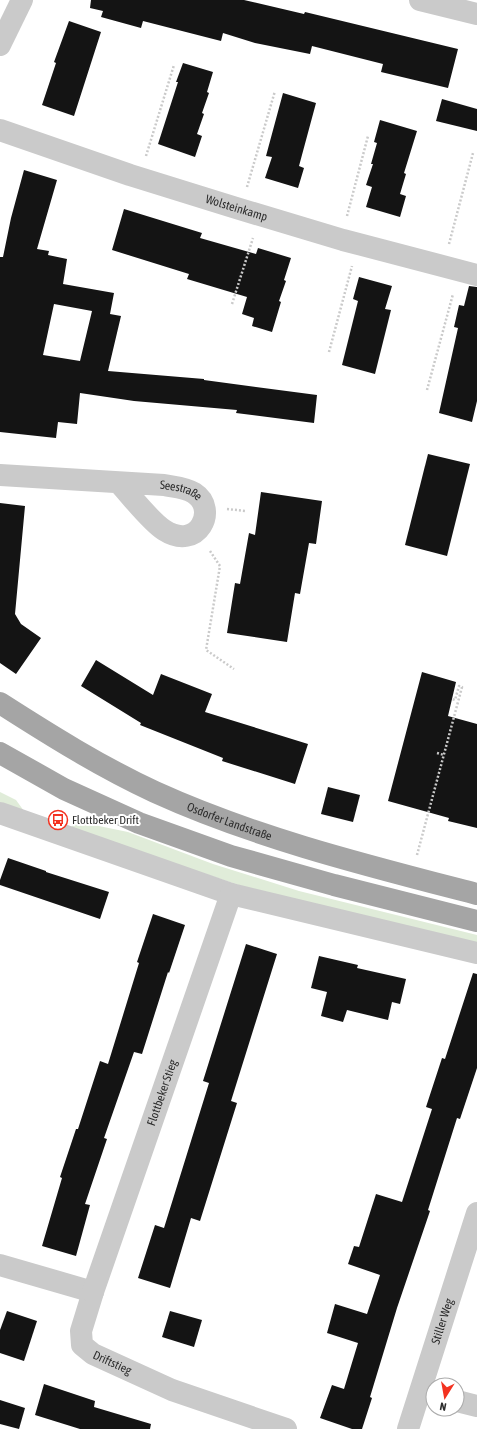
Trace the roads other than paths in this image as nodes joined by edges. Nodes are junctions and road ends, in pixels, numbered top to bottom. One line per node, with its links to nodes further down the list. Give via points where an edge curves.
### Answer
1 (22, 0): 4 (street)
2 (420, 0): 3 (street)
3 (477, 14)
4 (0, 45)
5 (0, 130): 6 (street, Wolsteinkamp, via 233,207 343,240)
6 (477, 275)
7 (0, 475): 8 (street)
8 (119, 483)
9 (0, 704): 13 (main road, Osdorfer Landstraße, via 67,746 155,792 231,822 341,858)
10 (0, 753): 14 (main road, via 64,789 139,823 231,856 334,885)
11 (0, 813): 12 (street)
12 (231, 894): 15 (street); 18 (street, Flottbeker Stieg)
13 (477, 894)
14 (477, 920)
15 (477, 953)
16 (477, 1214): 19 (street, Stiller Weg)
17 (0, 1264): 18 (street)
18 (93, 1292): 23 (street, Driftstieg, via 81,1331 82,1345 93,1354 172,1390)
19 (432, 1377)
20 (425, 1398): 24 (street, Stiller Weg)
21 (465, 1403): 22 (street)
22 (477, 1406)
23 (286, 1429)
24 (408, 1429)

